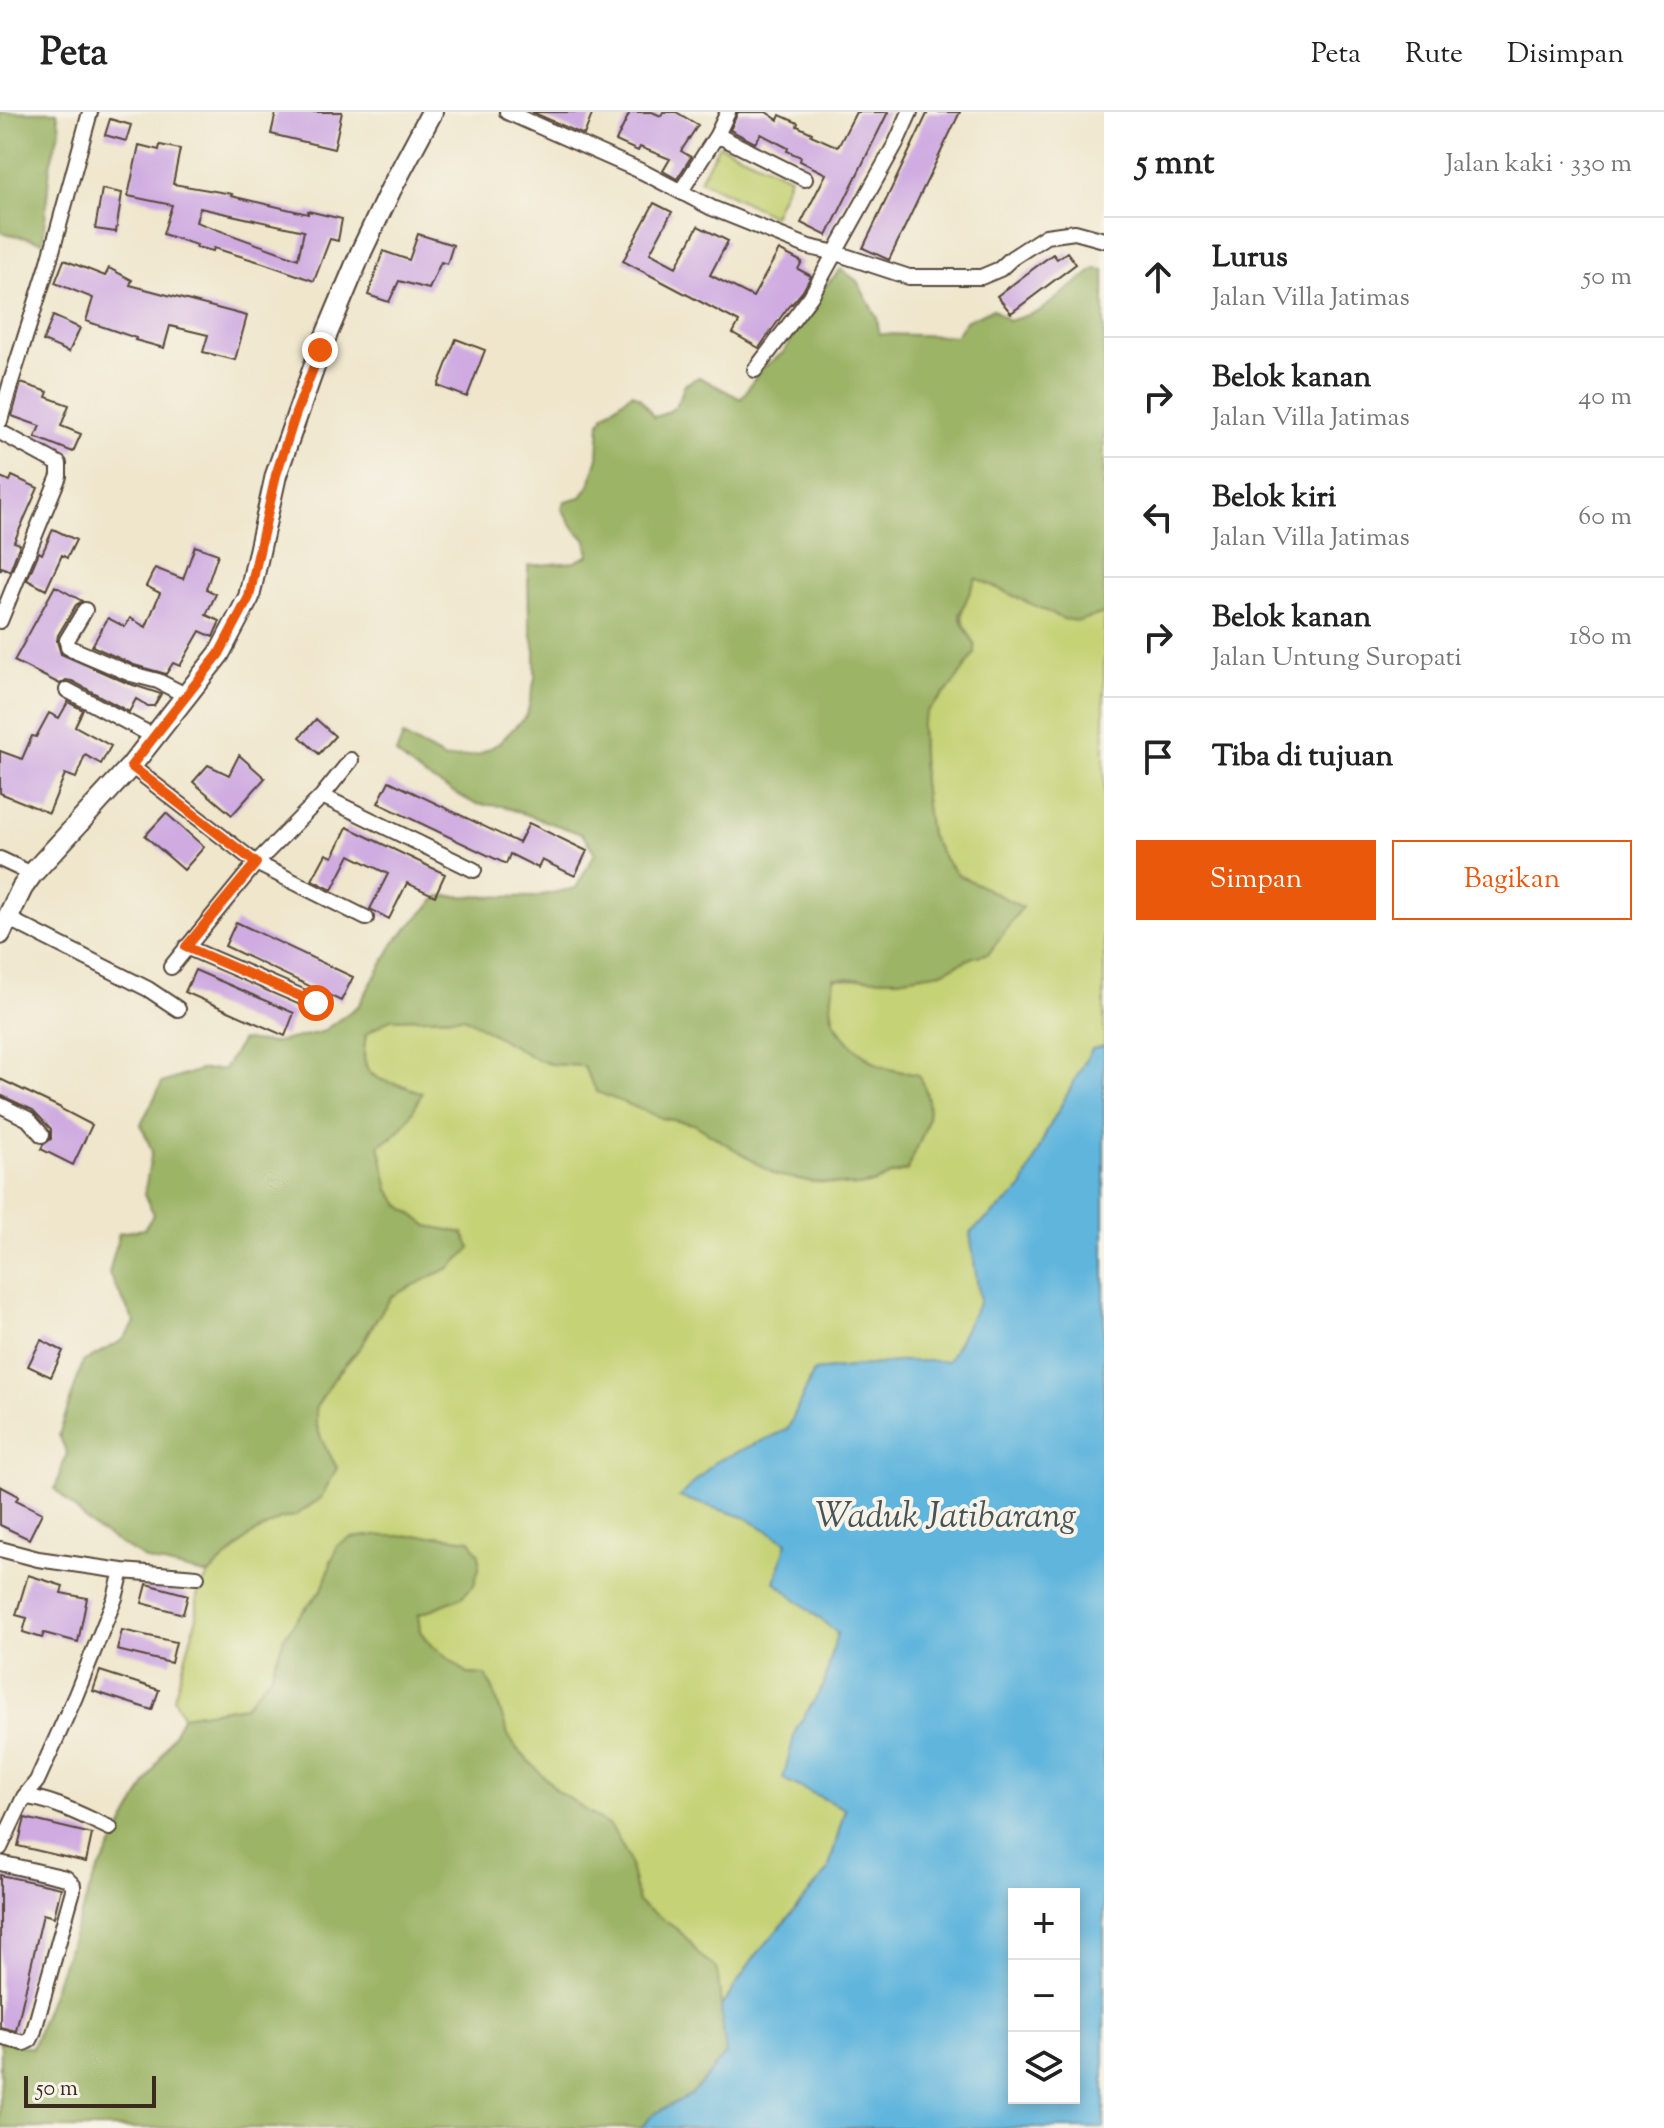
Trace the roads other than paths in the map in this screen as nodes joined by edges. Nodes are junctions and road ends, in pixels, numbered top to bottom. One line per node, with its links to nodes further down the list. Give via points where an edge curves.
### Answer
1 (90, 112): 12 (street)
2 (432, 112): 17 (main road, via 362,250 295,416 249,597 219,654)
3 (507, 112): 8 (street)
4 (728, 112): 6 (street)
5 (910, 112): 10 (street)
6 (717, 135): 7 (street); 8 (street)
7 (805, 179)
8 (681, 191): 10 (street, via 809,247)
9 (1104, 240): 10 (street, via 1075,232 1046,236 981,277 909,277)
10 (836, 253): 11 (street)
11 (755, 370)
12 (0, 421)
13 (0, 432): 15 (street, via 59,464 59,476)
14 (85, 610): 17 (street, via 68,647)
15 (0, 621)
16 (67, 690): 18 (street)
17 (187, 696): 18 (main road)
18 (155, 737): 20 (main road)
19 (351, 760): 21 (street)
20 (131, 766): 23 (street); 25 (main road)
21 (322, 796): 23 (street); 24 (street)
22 (0, 859): 25 (street)
23 (256, 863): 26 (street); 28 (street)
24 (474, 870)
25 (32, 874): 27 (main road)
26 (366, 918)
27 (4, 926): 31 (street, via 148,989)
28 (186, 947): 29 (street); 30 (street)
29 (171, 967)
30 (316, 1003)
31 (178, 1009)
32 (0, 1105): 33 (street, via 28,1119)
33 (42, 1135)
34 (0, 1549): 35 (street)
35 (122, 1571): 36 (street); 37 (street, via 75,1697)
36 (197, 1577)
37 (27, 1793): 38 (street); 39 (street)
38 (110, 1828)
39 (0, 1848)
40 (0, 1863): 41 (street, via 66,1878 73,1890 33,2034 24,2043)
41 (0, 2037)

